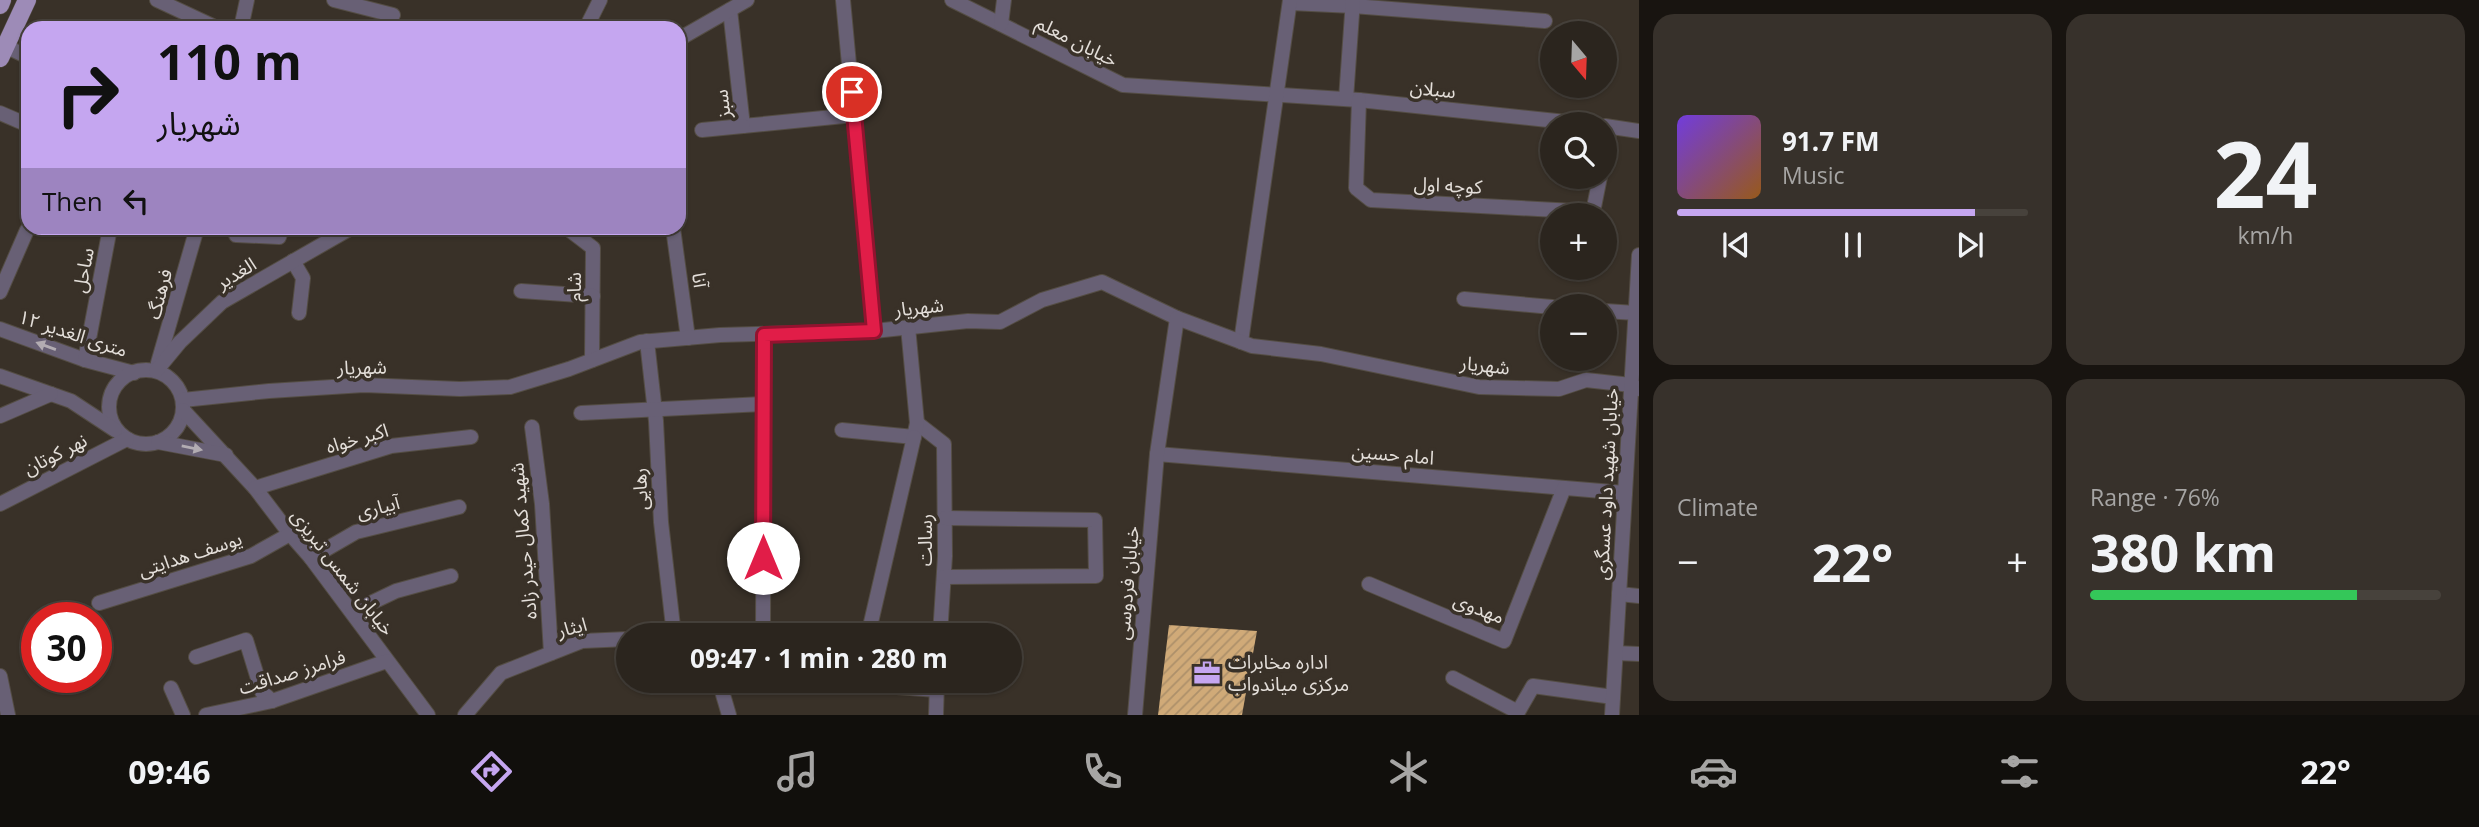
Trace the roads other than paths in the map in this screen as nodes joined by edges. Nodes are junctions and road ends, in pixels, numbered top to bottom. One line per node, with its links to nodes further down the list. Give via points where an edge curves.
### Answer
1 (27, 0): 20 (main road)
2 (157, 0): 14 (street)
3 (247, 0): 15 (street)
4 (334, 0): 13 (street)
5 (600, 0): 16 (street)
6 (747, 0): 12 (street)
7 (843, 0): 25 (street)
8 (953, 0): 18 (street, خیابان معلم)
9 (1004, 0): 18 (street)
10 (1290, 2): 11 (street); 22 (street)
11 (1353, 3): 17 (street); 23 (street)
12 (730, 10): 19 (street); 28 (street, سبز)
13 (393, 15)
14 (202, 21)
15 (242, 21)
16 (590, 21)
17 (1545, 21)
18 (1001, 24): 22 (street, خیابان معلم, via 1123,85)
19 (686, 35)
20 (3, 52): 21 (street)
21 (21, 56)
22 (1276, 94): 23 (street, سبلان); 58 (street)
23 (1352, 100): 26 (street, سبلان); 32 (street, کوچه اول, via 1356,188 1371,200 1593,212)
24 (0, 113): 27 (street)
25 (854, 115): 28 (street, سبز); 54 (street)
26 (1540, 119)
27 (21, 122)
28 (743, 126): 30 (street)
29 (1617, 128): 31 (street)
30 (702, 130)
31 (1639, 131)
32 (1598, 189)
33 (25, 235): 44 (street)
34 (109, 235): 59 (street, ساحل)
35 (195, 235): 61 (street, فرهنگ)
36 (236, 235): 37 (street)
37 (280, 235)
38 (339, 235): 42 (street, الغدیر)
39 (576, 235): 45 (street, شام, via 593,248)
40 (674, 235): 56 (street, آنا)
41 (1639, 255): 50 (street, خیابان شهید داود عسگری)
42 (293, 261): 49 (street, via 303,278); 61 (street, الغدیر, via 222,302)
43 (521, 291): 45 (street)
44 (0, 292)
45 (593, 296): 60 (street, شام)
46 (1464, 299): 47 (street)
47 (1540, 306)
48 (1617, 312): 50 (street)
49 (299, 313)
50 (1636, 313): 64 (street, خیابان شهید داود عسگری)
51 (1177, 318): 52 (street, شهریار, via 1102,282 1042,300 1000,322); 58 (street, شهریار); 77 (street, خیابان فردوسی)
52 (908, 327): 54 (street, شهریار); 73 (street)
53 (0, 329): 59 (street, ۱۲ متری الغدیر, one-way to 53)
54 (874, 331): 55 (street, شهریار)
55 (764, 335): 56 (street, شهریار); 66 (street)
56 (688, 338): 57 (street, شهریار)
57 (648, 341): 60 (street, شهریار); 68 (street, رهایی)
58 (1241, 342): 64 (street, شهریار, via 1479,387 1559,389 1586,380)
59 (85, 360): 62 (street, ۱۲ متری الغدیر)
60 (592, 360): 67 (street, شهریار, via 510,387 364,384 269,391)
61 (156, 371): 62 (street); 67 (street, via 173,382)
62 (134, 373): 74 (street, via 124,377 112,394 110,414)
63 (0, 376): 65 (street)
64 (1635, 387): 81 (street, خیابان شهید داود عسگری)
65 (51, 394): 70 (street); 74 (street, via 72,401)
66 (763, 404): 68 (street); 95 (street)
67 (183, 405): 76 (street, via 176,430); 78 (street, خیابان شمس تبریزی)
68 (655, 410): 69 (street); 94 (street, رهایی)
69 (581, 413)
70 (0, 416)
71 (532, 427): 99 (street, شهید کمال حیدر زاده, via 542,504)
72 (842, 430): 73 (street)
73 (916, 430): 84 (street, رسالت, via 944,444); 96 (street)
74 (123, 435): 76 (street, via 147,445); 82 (street, نهر کوتان)
75 (471, 437): 79 (street, اکبر خواه, via 391,446)
76 (158, 442): 78 (street, one-way to 78)
77 (1157, 454): 80 (street, امام حسین); 119 (street, خیابان فردوسی)
78 (226, 455): 79 (street, خیابان شمس تبریزی)
79 (255, 488): 85 (street, خیابان شمس تبریزی)
80 (1564, 488): 81 (street, امام حسین); 89 (street, مهدوی, via 1504,641)
81 (1625, 493): 90 (street, خیابان شهید داود عسگری)
82 (0, 504)
83 (459, 508): 86 (street, آبیاری, via 356,531)
84 (945, 518): 88 (street, رسالت); 88 (street, via 1096,520 1096,576)
85 (290, 534): 86 (street, خیابان شمس تبریزی); 92 (street, یوسف هدایتی, via 251,556)
86 (311, 558): 93 (street, خیابان شمس تبریزی)
87 (451, 576): 93 (street, via 396,591)
88 (944, 577): 97 (street, رسالت)
89 (1368, 584)
90 (1619, 594): 91 (street); 100 (street, خیابان شهید داود عسگری)
91 (1639, 596)
92 (102, 602)
93 (352, 612): 103 (street, خیابان شمس تبریزی)
94 (673, 623)
95 (763, 623)
96 (871, 623)
97 (941, 623)
98 (616, 640): 99 (street, ایثار, via 582,641)
99 (551, 653): 116 (street, ایثار, via 501,673)
100 (1616, 653): 101 (street); 109 (street, خیابان شهید داود عسگری)
101 (1639, 654)
102 (196, 657): 110 (street, via 246,640 262,692)
103 (387, 661): 110 (street, فرامرز صداقت); 115 (street, خیابان شمس تبریزی)
104 (0, 676): 111 (street)
105 (1453, 678): 112 (street)
106 (171, 688): 113 (street)
107 (723, 693): 117 (street)
108 (937, 693): 118 (street)
109 (1613, 697): 112 (street, via 1533,686); 120 (street, خیابان شهید داود عسگری)
110 (272, 701): 114 (street, فرامرز صداقت)
111 (5, 711)
112 (1518, 713)
113 (183, 715)
114 (206, 715)
115 (428, 715)
116 (465, 715)
117 (729, 715)
118 (936, 715)
119 (1135, 715)
120 (1612, 715)

